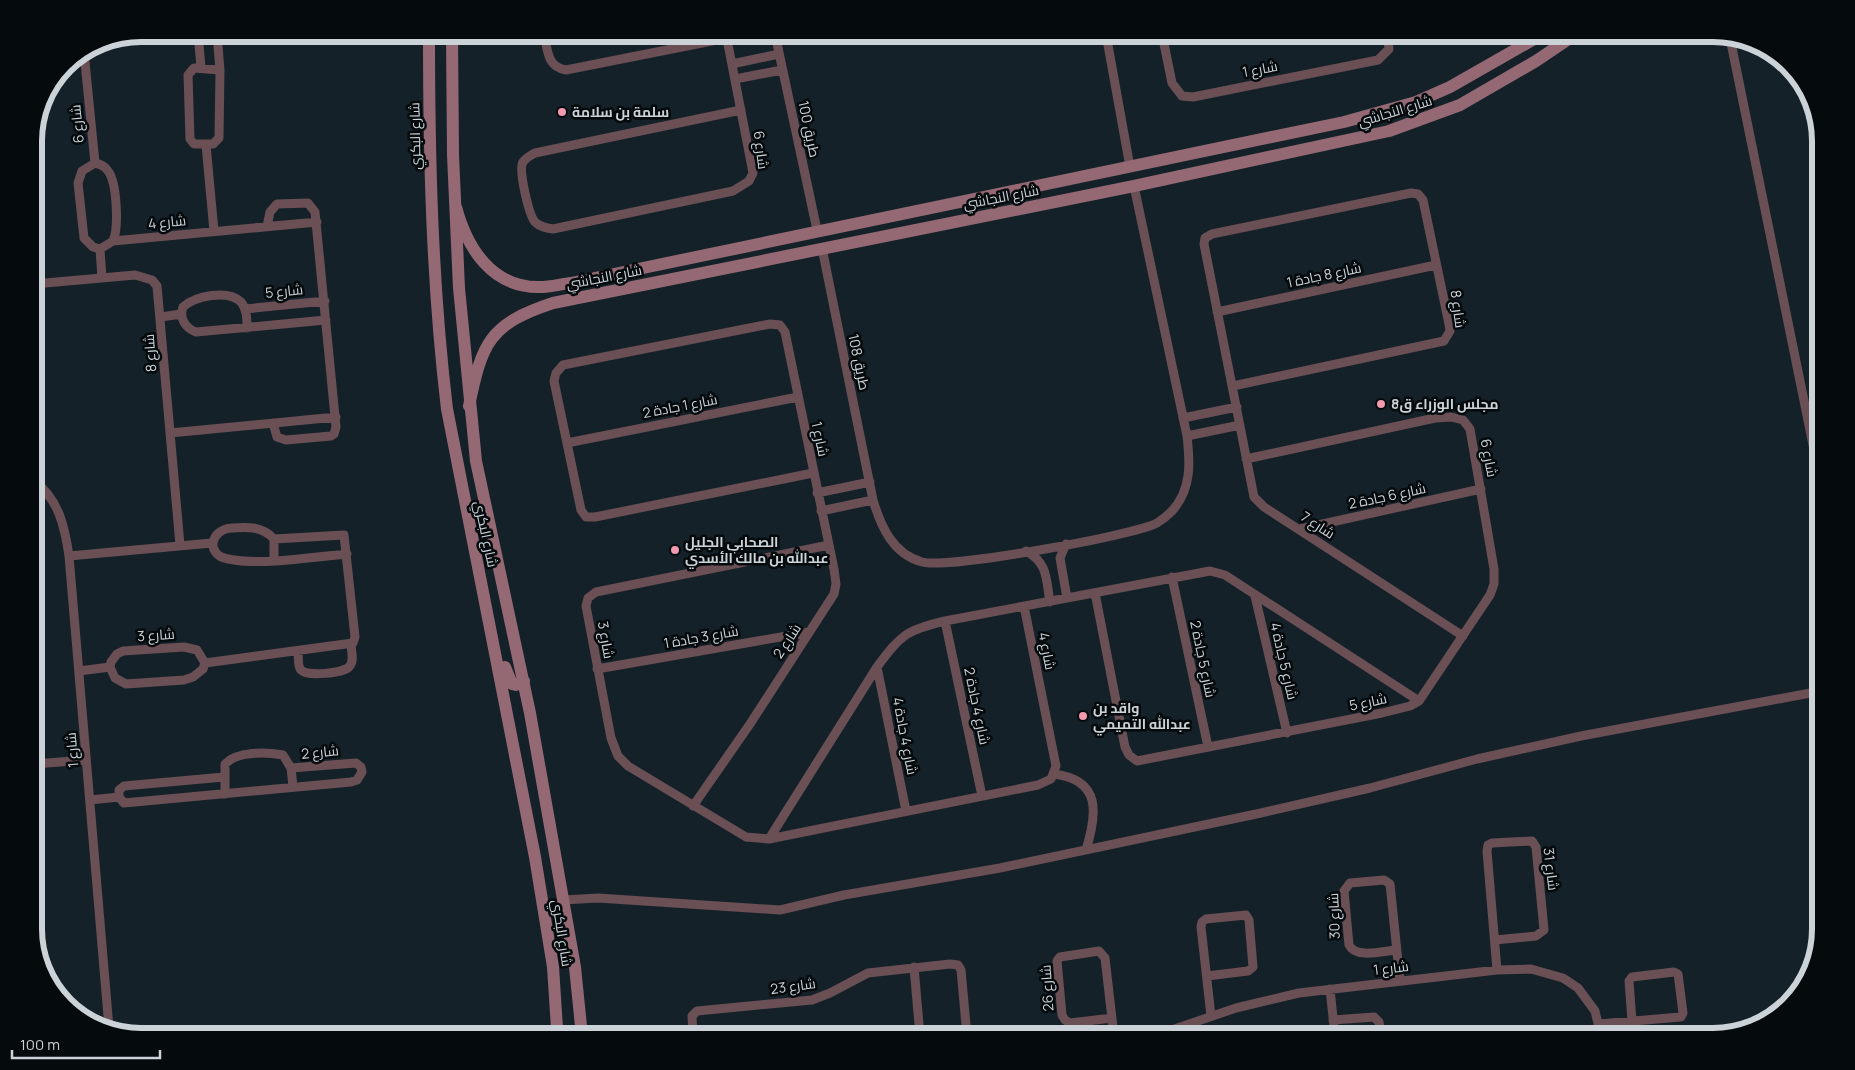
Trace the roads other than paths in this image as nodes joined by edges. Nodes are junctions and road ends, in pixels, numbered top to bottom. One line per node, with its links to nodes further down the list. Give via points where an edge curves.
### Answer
1 (1108, 42): 29 (street)
2 (1164, 42): 3 (street, شارع 1, via 1172,83 1182,96 1193,97 1378,60 1389,49)
3 (1388, 42)
4 (1529, 42): 23 (main road, شارع النجاشي, via 1472,76 1416,102)
5 (1564, 42): 26 (main road, شارع النجاشي, via 1451,109 1389,131)
6 (199, 43): 18 (street)
7 (218, 43): 19 (street)
8 (429, 43): 83 (main road, شارع البكري, via 429,150 440,350 456,461)
9 (452, 43): 31 (main road, شارع البكري)
10 (546, 43): 11 (street, via 550,61 557,68 566,70)
11 (696, 43)
12 (728, 43): 17 (street)
13 (777, 43): 15 (street, طريق 100)
14 (1731, 44): 61 (street)
15 (779, 54): 17 (street); 20 (street, طريق 100)
16 (85, 60): 28 (street, شارع 6)
17 (732, 64): 21 (street)
18 (201, 67): 19 (street); 25 (street, via 192,69 188,75 190,139 194,144)
19 (220, 70): 25 (street, via 220,134 215,143)
20 (782, 70): 21 (street); 34 (street, طريق 100)
21 (735, 79): 22 (street)
22 (741, 110): 22 (street, شارع 6, via 535,153 522,163 521,169 534,222 553,229 733,191 749,181 753,173)
23 (1296, 132): 24 (main road, شارع النجاشي); 26 (main road, via 1293,139)
24 (1267, 139): 27 (main road, via 1277,147); 29 (main road, شارع النجاشي)
25 (206, 145): 35 (street)
26 (1299, 150): 27 (main road, شارع النجاشي)
27 (1274, 156): 30 (main road, شارع النجاشي)
28 (95, 163): 36 (street, via 108,170 113,180 117,228); 38 (street, via 82,171 78,183 84,238 93,248)
29 (1130, 167): 34 (main road, شارع النجاشي)
30 (1134, 186): 37 (main road, شارع النجاشي); 56 (street, طريق 108)
31 (456, 207): 39 (main road, شارع النجاشي, via 461,227 478,256 504,280 520,285 540,288); 53 (main road, شارع البكري)
32 (317, 222): 33 (street, شارع 4); 33 (street, via 316,212 308,203 278,204 270,212); 44 (street)
33 (267, 226): 35 (street, شارع 4)
34 (817, 230): 39 (main road, شارع النجاشي)
35 (214, 231): 36 (street, شارع 4)
36 (113, 241): 38 (street, شارع 4)
37 (822, 248): 42 (main road, شارع النجاشي); 65 (street, طريق 108)
38 (100, 249): 41 (street)
39 (664, 263): 42 (main road, via 659,274)
40 (1436, 264): 46 (street, شارع 8 جادة 1); 46 (street, شارع 8, via 1423,200 1418,194 1411,193 1212,234 1205,238 1204,244); 51 (street, شارع 8, via 1450,331 1444,341)
41 (102, 278): 43 (street, شارع 8); 48 (street, شارع 8, via 135,275 152,280 157,286)
42 (666, 280): 53 (main road, شارع النجاشي, via 553,303 522,313 492,336 477,367)
43 (43, 283)
44 (325, 301): 45 (street, شارع 5); 49 (street)
45 (246, 309): 47 (street, via 240,301 229,296 196,298 182,307); 50 (street)
46 (1217, 312): 51 (street, شارع 8)
47 (181, 314): 48 (street); 50 (street, via 187,327 196,332)
48 (161, 317): 59 (street, شارع 8)
49 (326, 320): 50 (street); 55 (street)
50 (247, 328)
51 (1233, 386): 54 (street, شارع 7)
52 (798, 397): 62 (street, شارع 1 جادة 2); 62 (street, شارع 1, via 780,325 723,333 563,366 554,381); 64 (street, شارع 1)
53 (469, 406): 98 (main road, شارع البكري, via 476,461)
54 (1237, 407): 56 (street); 58 (street, شارع 7)
55 (336, 417): 57 (street); 57 (street, via 336,431 330,436 281,440 274,432)
56 (1183, 418): 60 (street, طريق 108)
57 (273, 423): 59 (street)
58 (1240, 425): 60 (street); 63 (street, شارع 7)
59 (170, 433): 75 (street, شارع 8)
60 (1187, 436): 74 (street, طريق 108, via 1188,482 1172,510 1157,522 1139,528)
61 (1812, 440)
62 (567, 443): 64 (street, شارع 1, via 581,510 586,517)
63 (1246, 459): 67 (street, شارع 6, via 1451,417 1463,420 1470,429); 71 (street, شارع 7, via 1254,497)
64 (813, 473): 68 (street, شارع 2)
65 (870, 482): 68 (street); 69 (street, طريق 108)
66 (43, 487): 79 (street, شارع 1, via 65,525)
67 (1481, 489): 71 (street, شارع 6 جادة 2); 90 (street, شارع 6, via 1494,584)
68 (817, 493): 70 (street, شارع 2)
69 (873, 500): 70 (street); 77 (street, طريق 108, via 885,533 906,555 922,562 938,565)
70 (821, 511): 76 (street, شارع 2)
71 (1300, 529): 90 (street, شارع 7)
72 (274, 539): 73 (street, via 257,528 230,528 218,532); 78 (street, via 342,534); 80 (street)
73 (212, 542): 75 (street); 80 (street, via 213,551 224,558)
74 (1066, 544): 77 (street, طريق 108); 85 (street, via 1060,558)
75 (180, 545): 79 (street)
76 (828, 545): 89 (street, شارع 2, via 836,584 834,594); 96 (street, شارع 3, via 596,592 588,598 586,606)
77 (1026, 551): 86 (street, via 1042,563)
78 (347, 554): 80 (street); 91 (street, via 355,637)
79 (70, 556): 97 (street, شارع 1)
80 (274, 560)
81 (1172, 577): 82 (street, شارع 5); 84 (street, شارع 5, via 1210,571 1225,575); 102 (street, شارع 5 جادة 2)
82 (1095, 593): 85 (street, شارع 5); 102 (street, شارع 5, via 1129,755 1137,761)
83 (484, 595): 98 (main road, via 509,681 516,685); 131 (main road, شارع البكري, via 535,857 553,967)
84 (1255, 596): 100 (street, شارع 5); 101 (street, شارع 5 جادة 4)
85 (1067, 598): 86 (street, شارع 5)
86 (1050, 602): 87 (street, شارع 5)
87 (1024, 606): 88 (street); 106 (street, شارع 4, via 1056,766)
88 (945, 621): 95 (street, via 906,633); 110 (street, شارع 4 جادة 2)
89 (810, 632): 96 (street, شارع 3 جادة 1); 113 (street, شارع 2)
90 (1463, 636): 100 (street, شارع 6)
91 (351, 644): 92 (street); 92 (street, via 352,662 342,671 308,675 299,667)
92 (298, 651): 93 (street)
93 (204, 663): 94 (street, شارع 3, via 197,650 184,647 123,651 113,657); 94 (street, via 199,674 184,680 126,684 115,678)
94 (110, 667): 97 (street)
95 (877, 667): 114 (street, شارع 4 جادة 4); 115 (street)
96 (597, 669): 113 (street, شارع 3, via 611,738 618,756 628,766)
97 (79, 671): 103 (street, شارع 1)
98 (524, 681): 117 (main road, شارع البكري)
99 (1812, 693): 116 (street, via 1581,736 1477,759 1370,788)
100 (1419, 701): 101 (street, شارع 5, via 1382,713)
101 (1287, 732): 102 (street, شارع 5)
102 (1208, 747)
103 (86, 760): 104 (street); 112 (street, شارع 1)
104 (43, 763)
105 (290, 768): 107 (street, شارع 2, via 282,755 242,755 225,764); 108 (street, شارع 2); 108 (street, شارع 2, via 356,763 362,772 357,780 351,782)
106 (1054, 774): 110 (street, via 1038,785); 116 (street, via 1071,776 1087,790 1093,802 1095,821)
107 (224, 777): 109 (street); 111 (street, via 124,786 119,790)
108 (293, 787): 109 (street, شارع 2)
109 (225, 794): 111 (street, شارع 2, via 124,803)
110 (982, 796): 114 (street)
111 (119, 797): 112 (street, شارع 2)
112 (90, 800): 129 (street, شارع 1)
113 (693, 806): 115 (street, شارع 3, via 746,838)
114 (906, 811): 115 (street)
115 (769, 839)
116 (1086, 850): 117 (street, via 780,910 598,898)
117 (563, 900): 132 (main road, شارع البكري)
118 (1495, 940): 118 (street, شارع 31, via 1488,845 1532,841 1536,847 1544,930 1536,936); 121 (street, شارع 31)
119 (1396, 950): 119 (street, شارع 30, via 1389,882 1350,883 1344,892 1352,950 1358,953); 123 (street, شارع 30)
120 (914, 967): 133 (street, شارع 23, via 868,973 812,1000 697,1011 692,1016); 134 (street); 135 (street, شارع 23, via 950,964 960,967)
121 (1497, 970): 123 (street, شارع 1); 130 (street, شارع 1, via 1531,969 1563,978 1591,1002)
122 (1207, 976): 122 (street, via 1202,922 1206,918 1246,915 1254,967 1248,971); 125 (street)
123 (1400, 981): 124 (street, شارع 1)
124 (1330, 990): 125 (street, شارع 1, via 1268,999); 127 (street)
125 (1212, 1016): 137 (street, شارع 1)
126 (1112, 1018): 126 (street, شارع 26, via 1102,952 1060,957 1057,961 1065,1020); 136 (street, شارع 26)
127 (1333, 1020): 138 (street); 139 (street, via 1374,1017)
128 (1632, 1021): 128 (street, via 1681,1017 1678,974 1632,977 1629,981); 130 (street)
129 (108, 1022)
130 (1599, 1024): 140 (street, شارع 1)
131 (557, 1028)
132 (581, 1028)
133 (693, 1028)
134 (919, 1028)
135 (966, 1028)
136 (1113, 1028)
137 (1179, 1028)
138 (1334, 1028)
139 (1380, 1028)
140 (1600, 1028)

